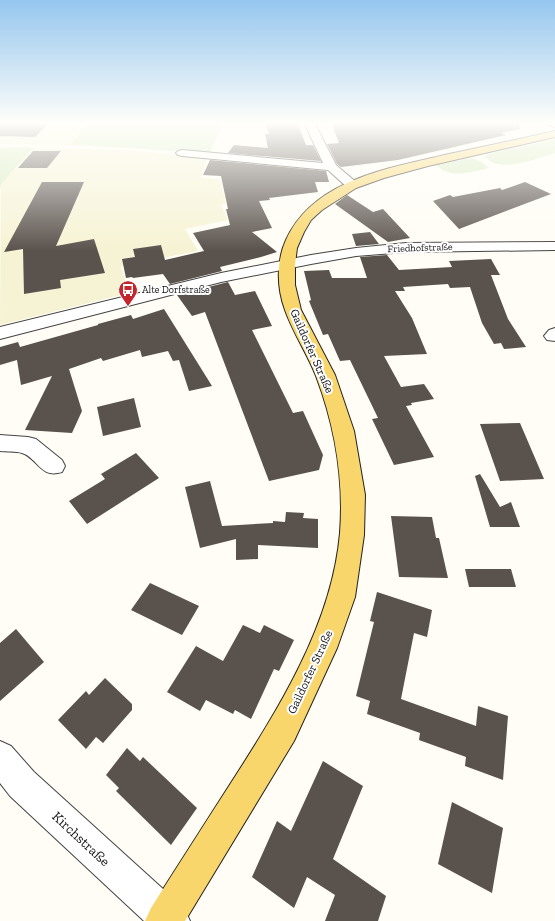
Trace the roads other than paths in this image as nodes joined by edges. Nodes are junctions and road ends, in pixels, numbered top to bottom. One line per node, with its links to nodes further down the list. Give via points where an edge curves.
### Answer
1 (310, 165): 3 (street)
2 (415, 165): 4 (main road, Gaildorfer Straße)
3 (331, 167): 4 (street)
4 (352, 185): 6 (main road, Gaildorfer Straße, via 317,207 306,218 290,248)
5 (555, 246): 6 (street, Friedhofstraße, via 389,248)
6 (287, 264): 7 (street, via 169,290); 11 (main road, Gaildorfer Straße, via 287,285 293,310 325,375 344,431 352,503 352,535 342,597 327,638 283,730)
7 (0, 333)
8 (0, 443): 9 (street, via 28,445)
9 (54, 466)
10 (0, 757): 11 (street, Kirchstraße, via 22,784)
11 (167, 920)

